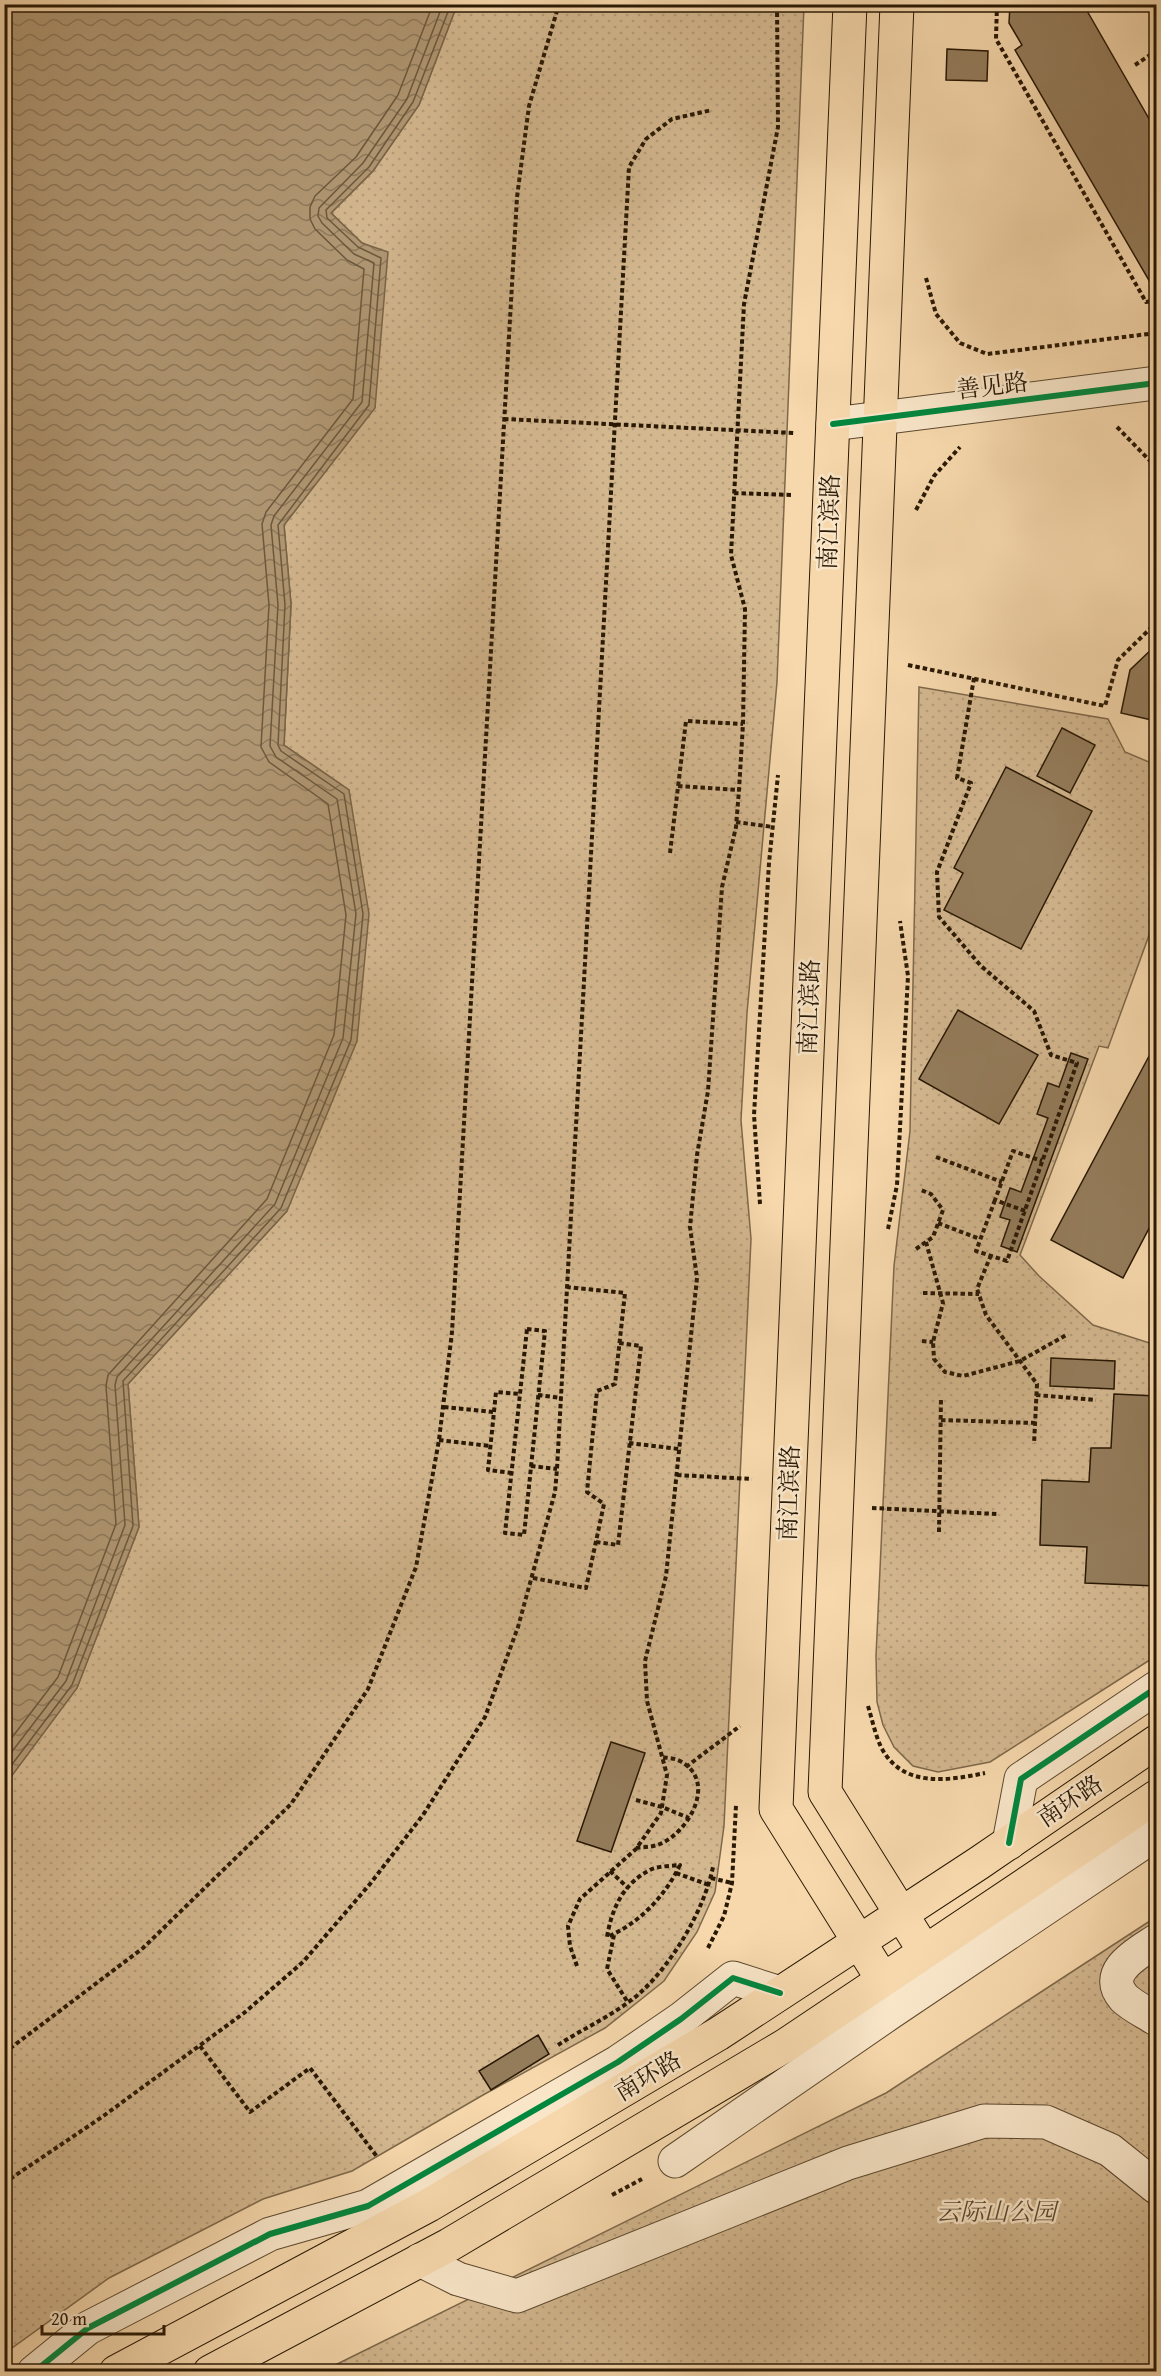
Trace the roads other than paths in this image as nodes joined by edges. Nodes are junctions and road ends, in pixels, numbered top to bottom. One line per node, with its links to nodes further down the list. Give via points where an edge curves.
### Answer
1 (850, 4): 6 (main road, 南江滨路)
2 (897, 4): 5 (main road, 南江滨路)
3 (1156, 361): 5 (street, 善见路)
4 (1156, 383): 5 (street, 善见路)
5 (879, 408): 6 (street, 善见路); 12 (main road, 南江滨路, via 825,1792)
6 (833, 415): 14 (main road, 南江滨路, via 776,1809)
7 (1156, 1688): 11 (street, via 1021,1779)
8 (1156, 1742): 11 (main road, 南环路)
9 (1156, 1797): 15 (main road, 南环路)
10 (1156, 1834): 19 (street)
11 (1009, 1843): 12 (main road, 南环路)
12 (901, 1914): 14 (main road, 南环路); 15 (main road, 南江滨路)
13 (1156, 1941): 18 (street, via 1119,1969 1117,1982 1124,1998)
14 (859, 1942): 16 (main road, 南江滨路); 17 (main road, 南环路)
15 (925, 1952): 16 (main road, 南环路)
16 (883, 1980): 21 (main road, 南环路, via 786,2045)
17 (780, 1993): 22 (street, via 733,1978 618,2062 368,2206 270,2234 88,2328); 23 (main road, 南环路, via 718,2034 429,2205)
18 (1156, 2019)
19 (675, 2161)
20 (1156, 2187): 21 (street, via 1110,2150 1046,2122 984,2121 848,2163 517,2296 458,2279)
21 (420, 2260): 24 (main road, 南环路)
22 (34, 2372)
23 (116, 2372)
24 (210, 2372)

